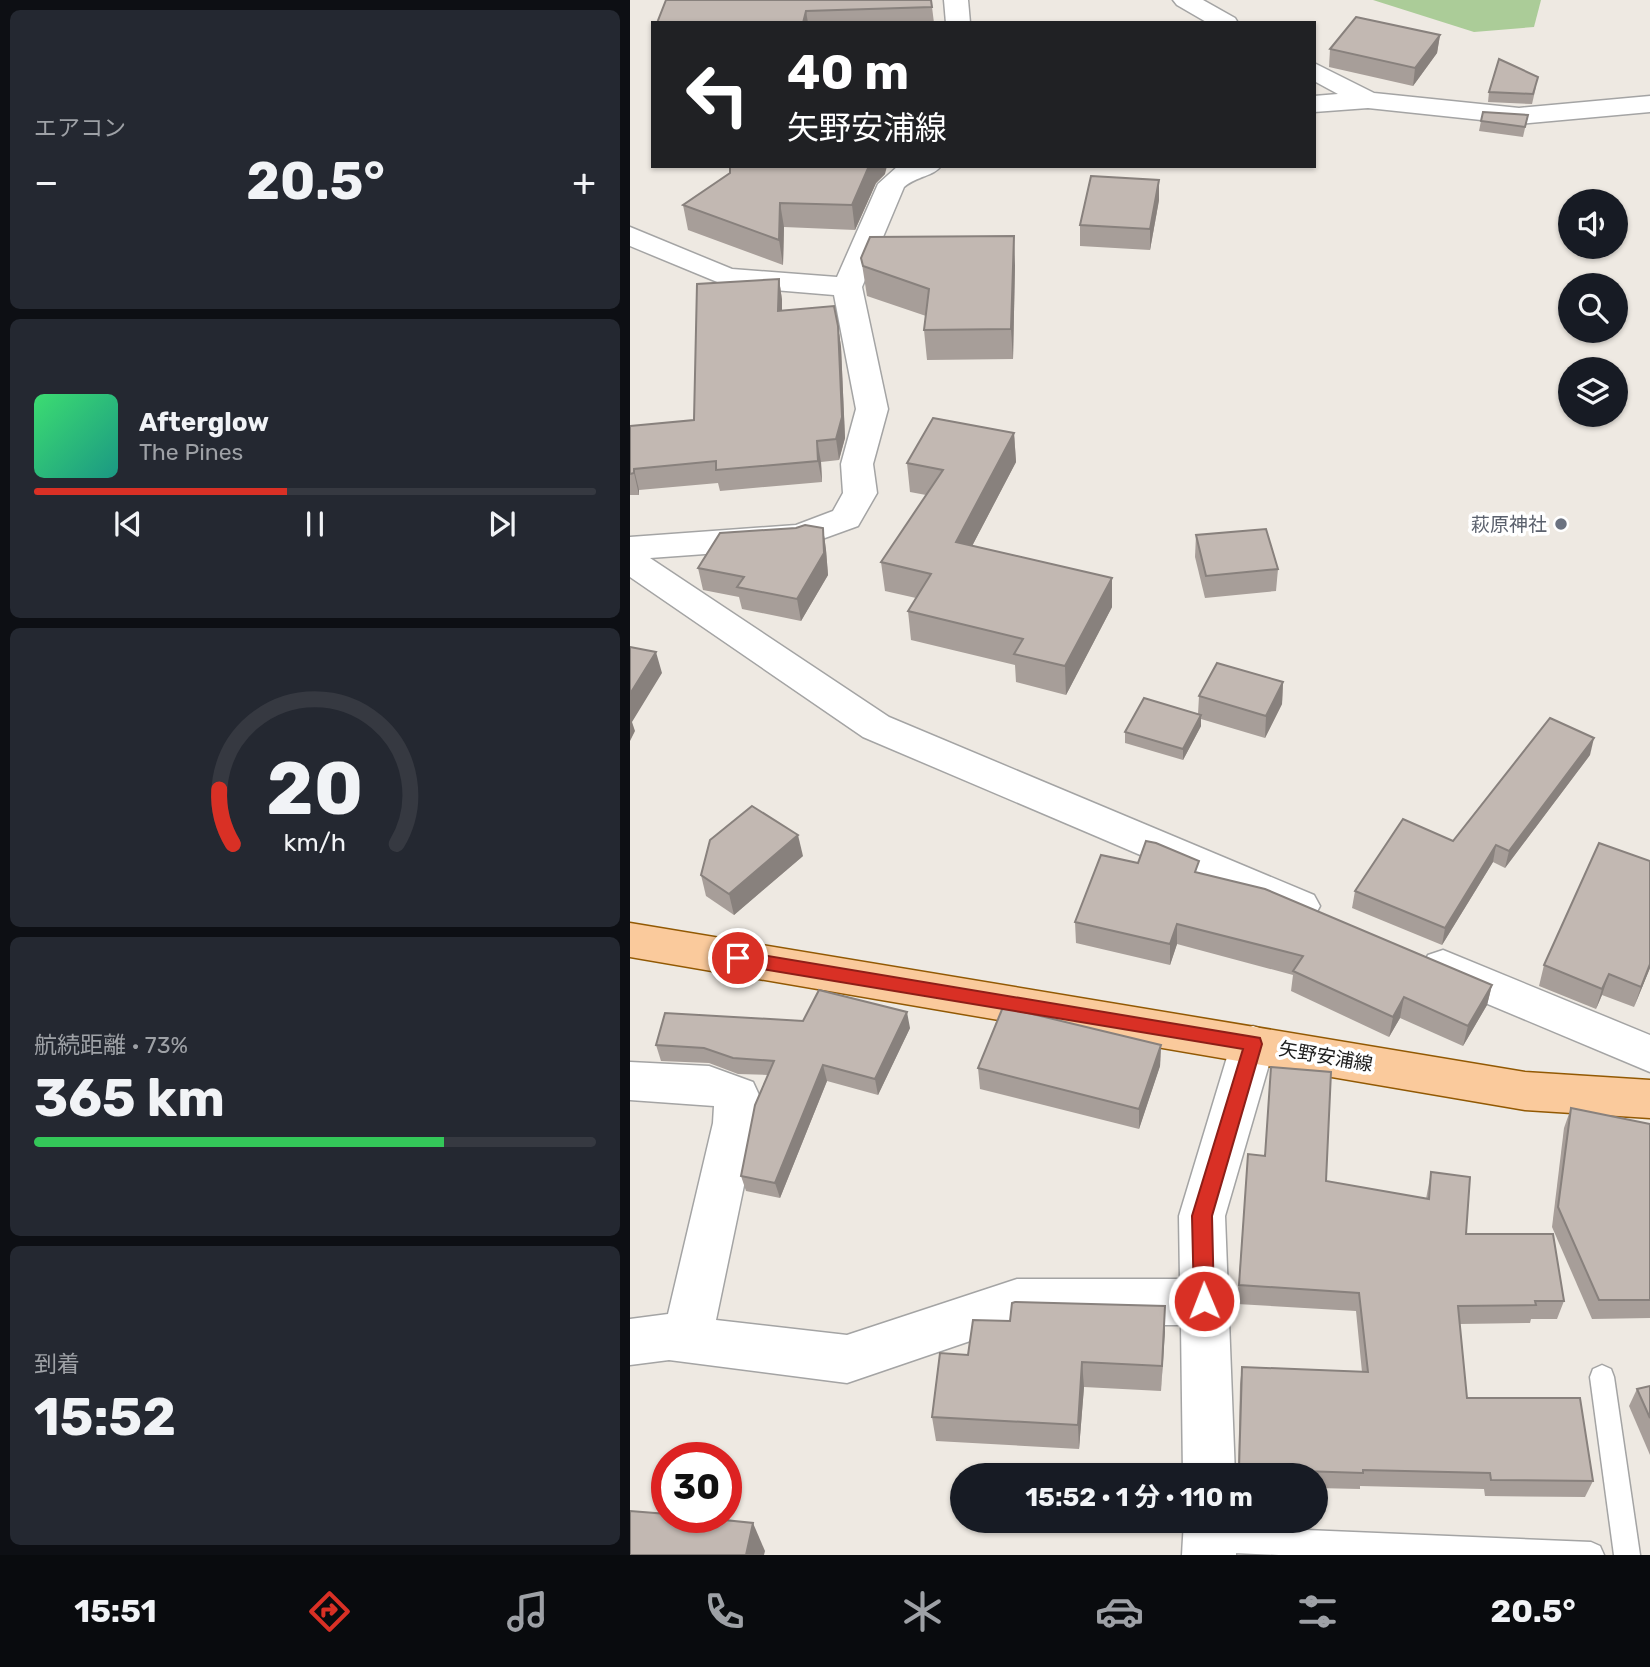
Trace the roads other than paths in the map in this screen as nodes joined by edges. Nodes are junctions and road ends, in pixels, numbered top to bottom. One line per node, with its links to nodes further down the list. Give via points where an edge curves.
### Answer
1 (956, 0): 3 (street)
2 (1185, 0): 4 (street)
3 (957, 21)
4 (1222, 21)
5 (1316, 72): 6 (street)
6 (1368, 100): 7 (street); 8 (street, via 1519,116)
7 (1316, 104)
8 (1650, 104)
9 (921, 168): 11 (street, via 904,173 892,184)
10 (630, 236): 11 (street, via 727,278)
11 (846, 286): 12 (street, via 873,410 856,464 860,493 846,518 800,536)
12 (630, 548)
13 (630, 561): 14 (street, via 876,727)
14 (1328, 918)
15 (630, 940): 17 (main road, 矢野安浦線)
16 (1405, 951): 18 (street)
17 (1253, 1044): 20 (main road, 矢野安浦線, via 1525,1091); 21 (street, via 1202,1216)
18 (1650, 1054)
19 (630, 1081): 22 (street, via 709,1085 737,1095 735,1123)
20 (1650, 1099)
21 (1204, 1301): 22 (street, via 1017,1302 847,1359); 25 (street)
22 (687, 1339): 23 (street)
23 (630, 1342)
24 (1602, 1377): 28 (lane)
25 (1209, 1463)
26 (1210, 1538): 27 (lane)
27 (1591, 1555)
28 (1627, 1555)

